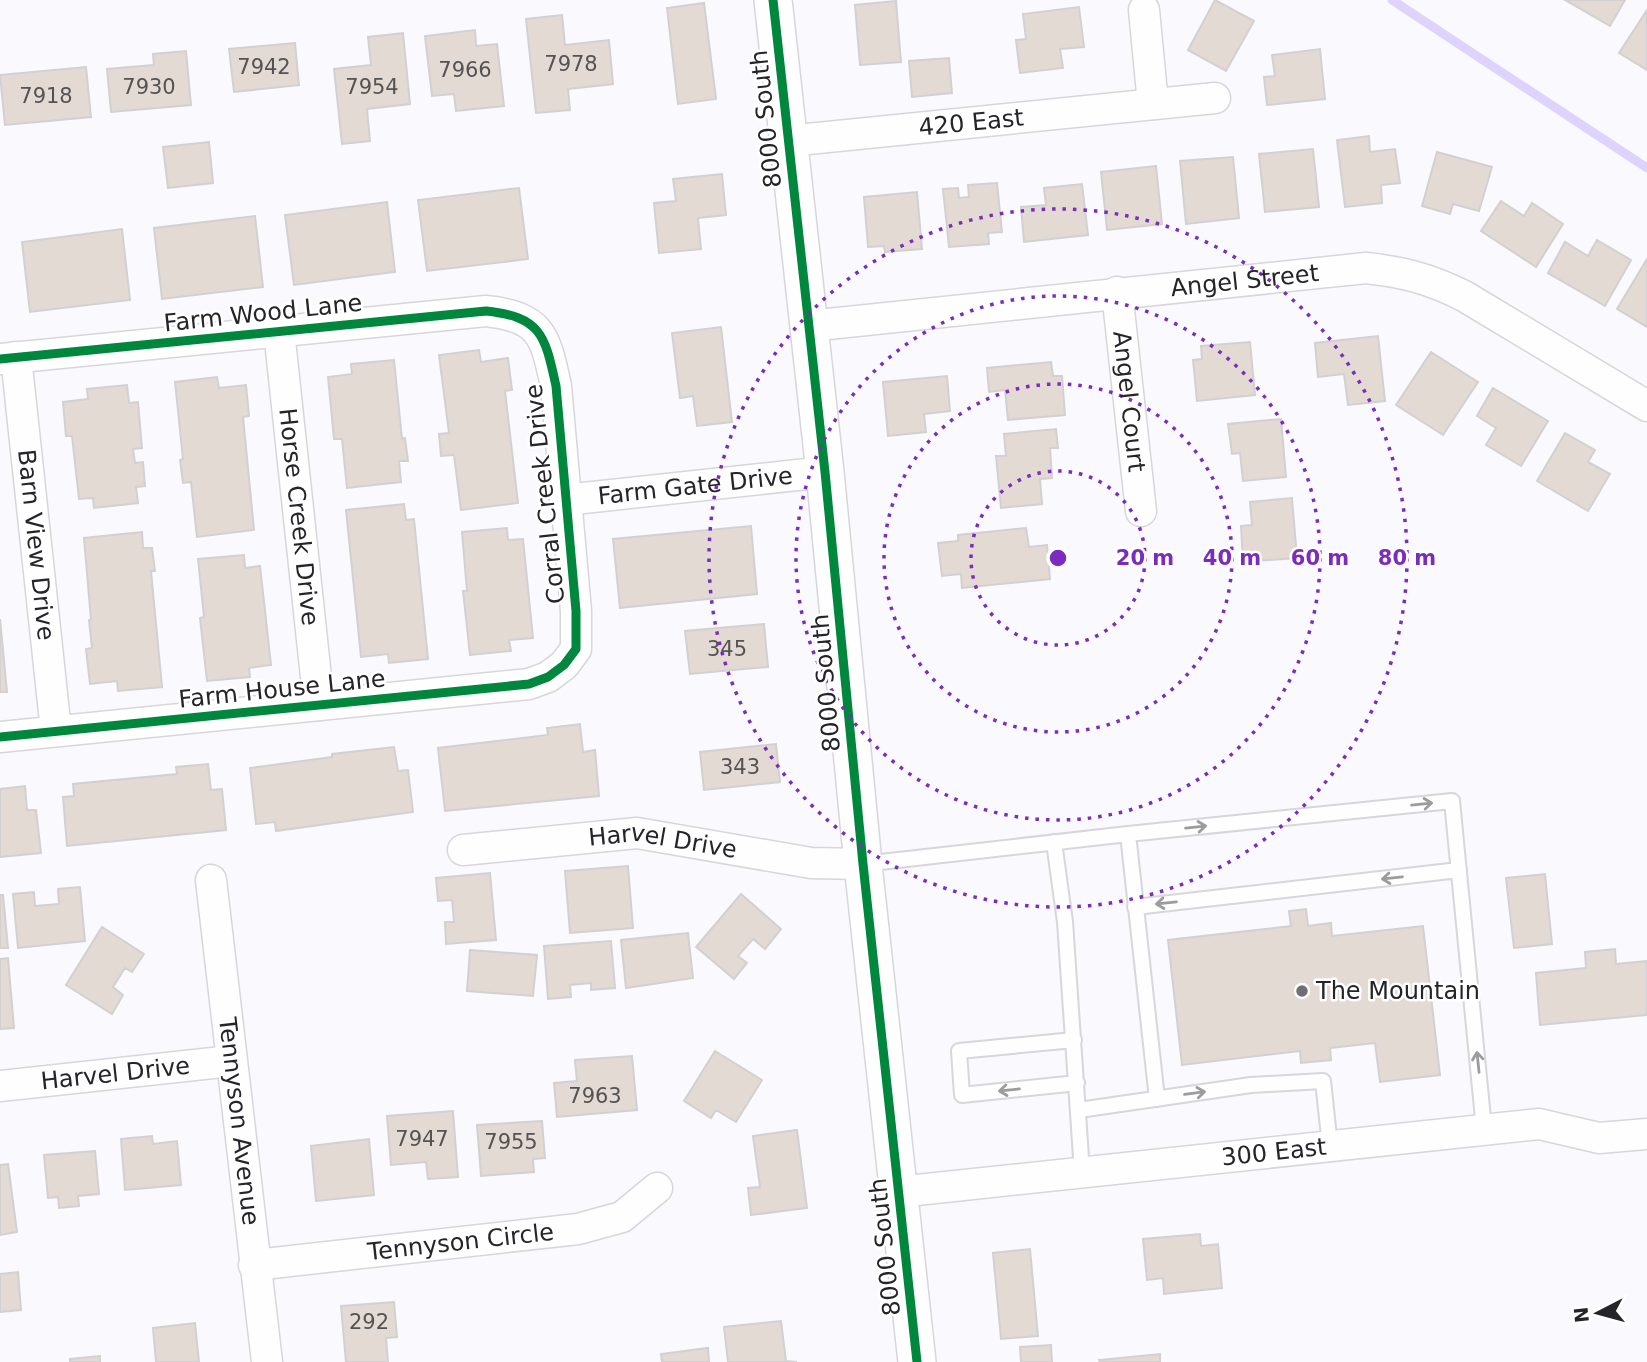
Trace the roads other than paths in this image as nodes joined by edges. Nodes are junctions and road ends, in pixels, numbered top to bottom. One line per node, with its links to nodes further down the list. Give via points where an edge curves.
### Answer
1 (772, 0): 5 (street, 8000 South)
2 (1144, 10): 4 (street)
3 (1215, 98): 4 (street, 420 East)
4 (1153, 104): 5 (street, 420 East)
5 (788, 142): 8 (street, 8000 South)
6 (1117, 292): 8 (street, Angel Street); 11 (street, Angel Street, via 1366,268 1400,272 1464,296); 14 (street, Angel Court)
7 (528, 323): 9 (street, Farm Wood Lane, via 512,314 486,311); 13 (street, Corral Creek Drive, via 541,336 556,386)
8 (809, 326): 12 (street, 8000 South)
9 (279, 331): 10 (street, Farm Wood Lane); 16 (street, Horse Creek Drive)
10 (8, 358): 17 (street, Barn View Drive)
11 (1647, 406)
12 (825, 472): 13 (street, Farm Gate Drive); 22 (street, 8000 South)
13 (565, 500): 15 (street, Corral Creek Drive, via 576,649)
14 (1141, 511)
15 (564, 665): 16 (street, Farm House Lane, via 529,684)
16 (319, 705): 17 (street, Farm House Lane)
17 (56, 731): 18 (street, Farm House Lane)
18 (0, 737)
19 (1128, 834): 20 (lane); 23 (lane, one-way to 23, via 1452,801); 25 (lane)
20 (1054, 842): 22 (lane); 26 (lane)
21 (463, 850): 22 (street, Harvel Drive, via 637,833 811,863)
22 (863, 864): 37 (street, 8000 South)
23 (1459, 870): 25 (lane, one-way to 25); 32 (lane, one-way to 23)
24 (211, 880): 27 (street, Tennyson Avenue)
25 (1135, 907): 30 (lane)
26 (1074, 1040): 28 (lane); 28 (lane, one-way to 26, via 962,1095 959,1051)
27 (231, 1062): 29 (street, Harvel Drive); 38 (street, Tennyson Avenue)
28 (1077, 1083): 31 (lane)
29 (0, 1086)
30 (1157, 1099): 31 (lane); 34 (lane, one-way to 34, via 1251,1085 1323,1081)
31 (1079, 1110): 35 (lane)
32 (1484, 1129): 33 (street, 300 East, via 1539,1124 1598,1138); 34 (street, 300 East)
33 (1647, 1134)
34 (1330, 1146): 35 (street, 300 East)
35 (1082, 1172): 37 (street, 300 East)
36 (657, 1188): 38 (street, Tennyson Circle, via 622,1217 578,1229)
37 (898, 1192): 40 (street, 8000 South)
38 (254, 1265): 39 (street, Tennyson Avenue)
39 (267, 1362)
40 (917, 1362)

